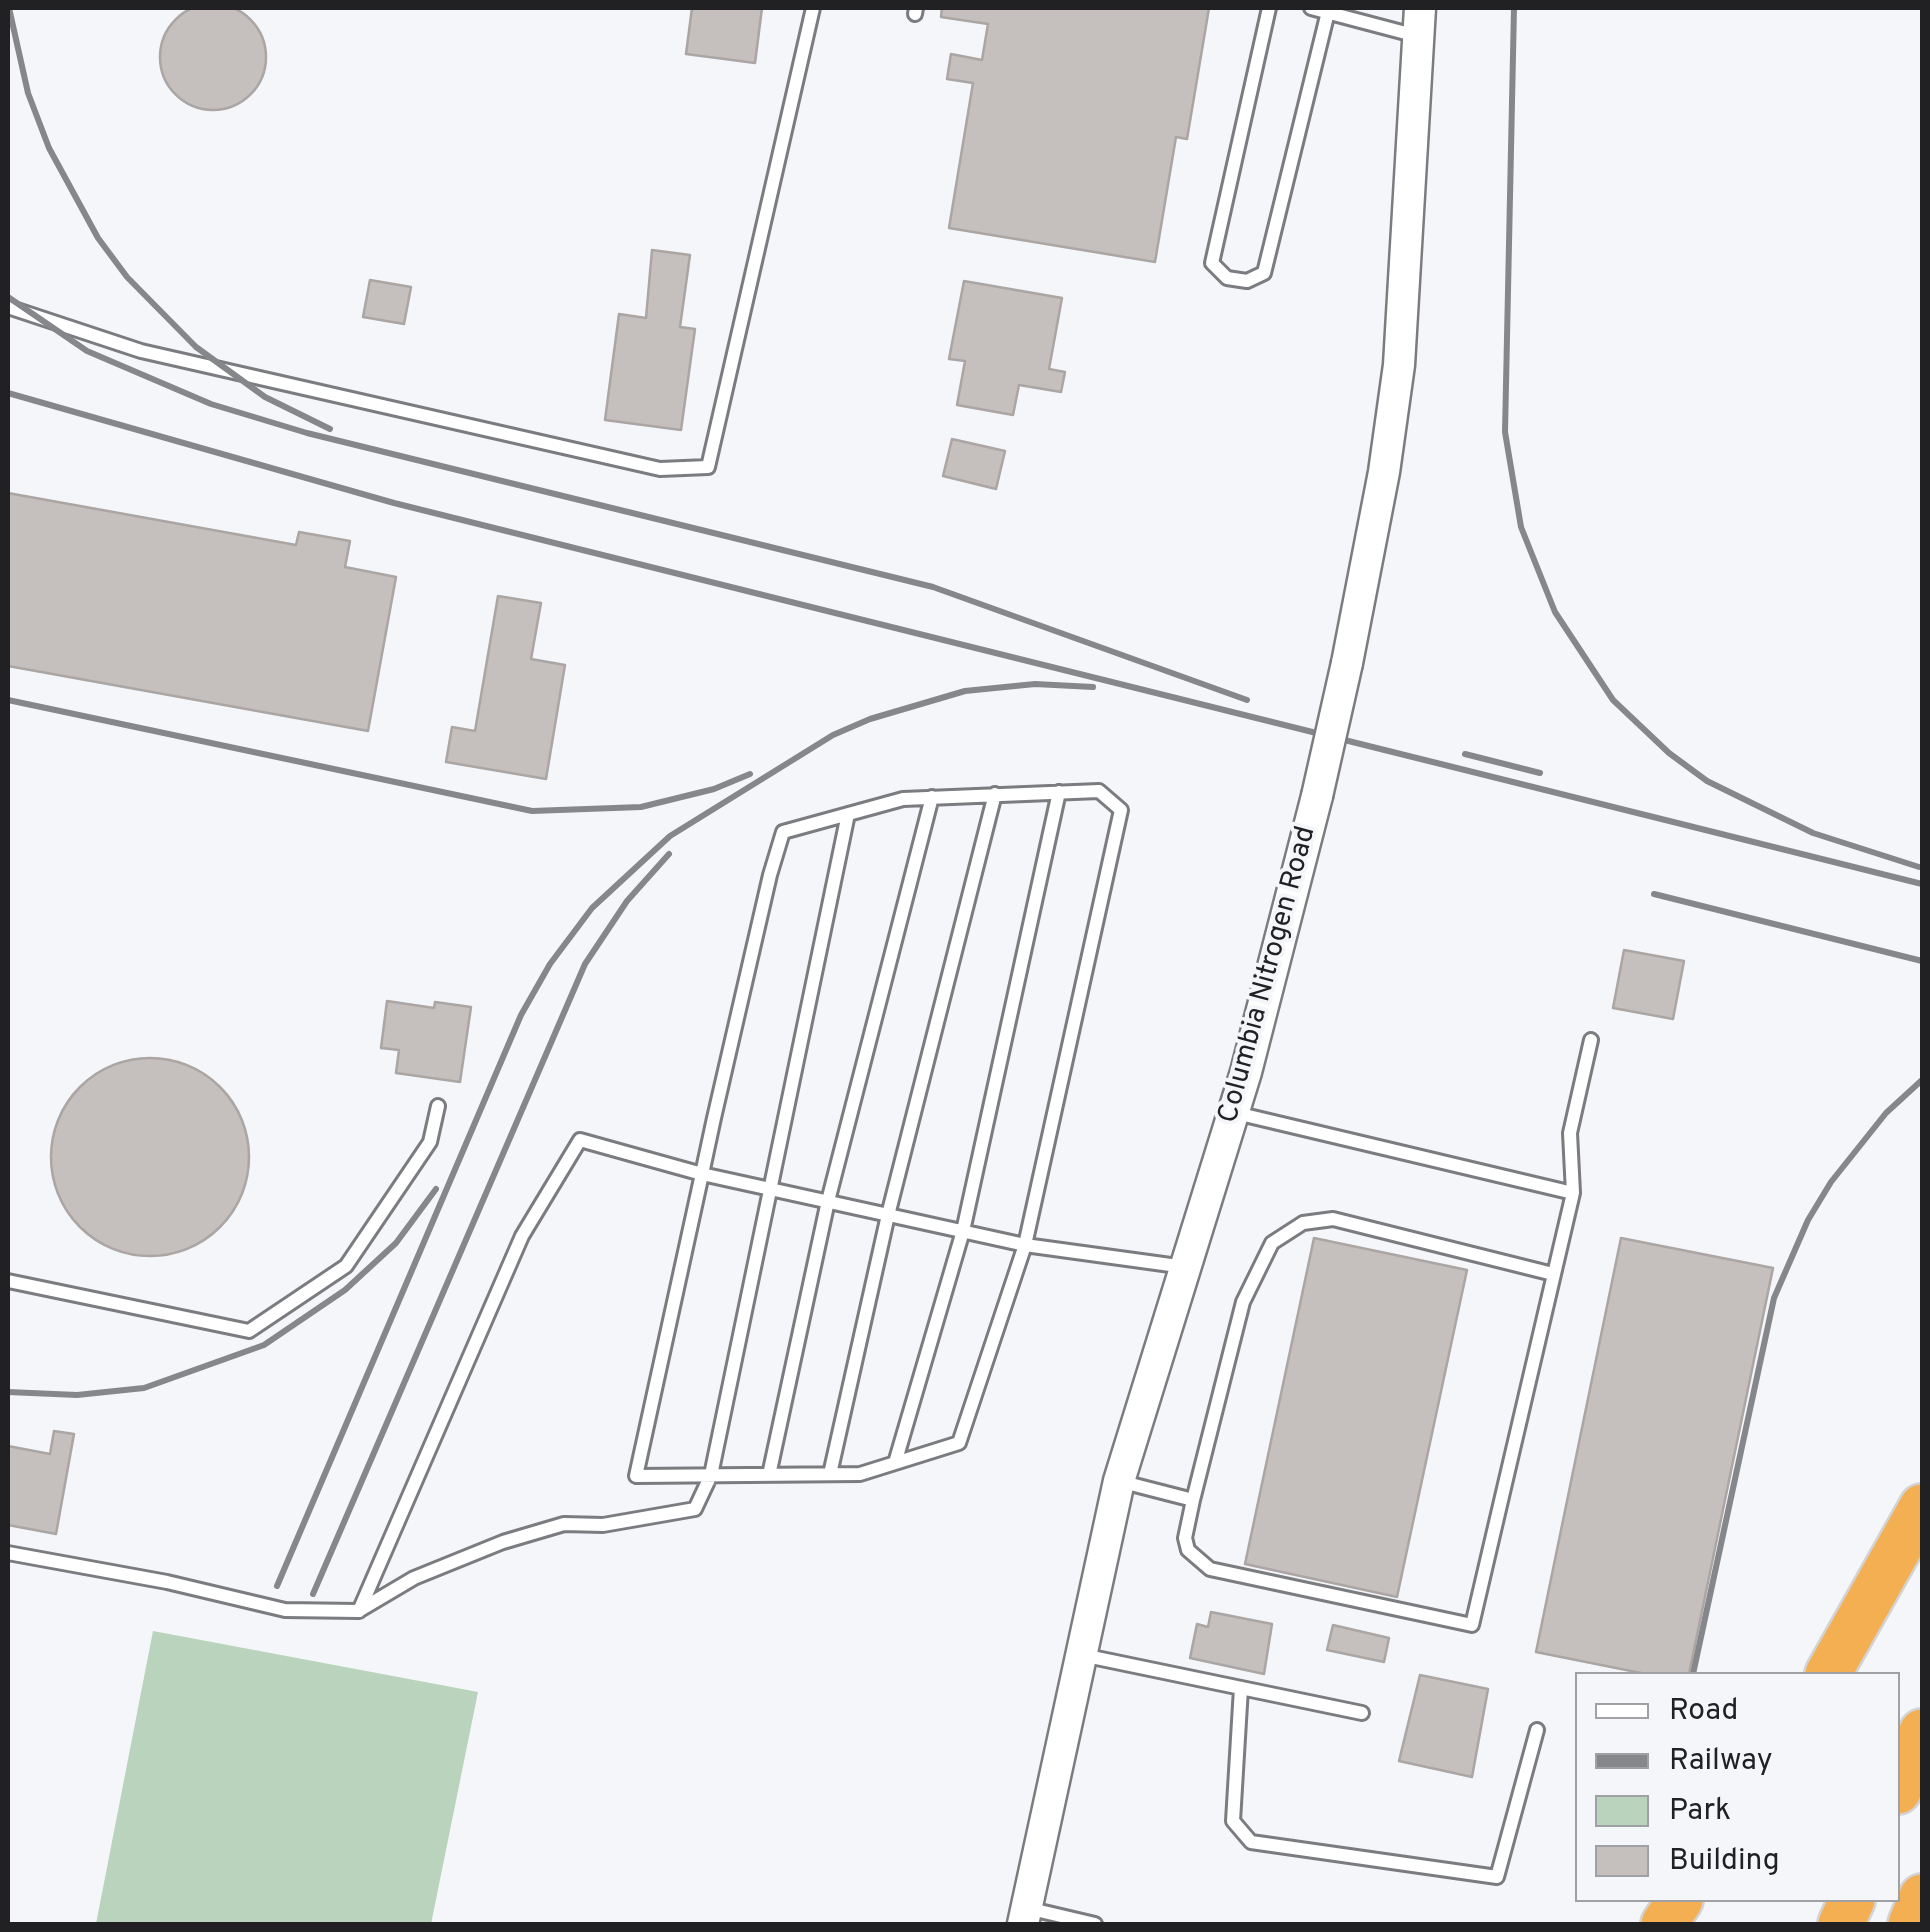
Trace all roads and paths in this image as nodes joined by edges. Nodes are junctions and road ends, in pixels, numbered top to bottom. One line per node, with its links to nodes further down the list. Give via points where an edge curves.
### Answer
1 (813, 8): 6 (lane, via 708,467 660,469 140,352)
2 (1269, 8): 4 (lane, via 1212,263 1227,278 1264,273)
3 (1310, 8): 4 (lane)
4 (1328, 12): 5 (lane)
5 (1419, 22): 13 (street, Columbia Nitrogen Road, bridge, via 1397,381 1346,663)
6 (8, 307)
7 (1059, 792): 8 (lane); 19 (lane); 20 (lane, via 1098,790 1121,810)
8 (995, 794): 9 (lane); 18 (lane)
9 (932, 797): 10 (lane); 17 (lane)
10 (848, 814): 14 (lane, via 783,832); 15 (lane)
11 (1591, 1040): 16 (lane, via 1570,1133)
12 (438, 1106): 23 (lane, via 430,1142 346,1266 249,1330)
13 (1234, 1112): 16 (lane); 21 (street, Columbia Nitrogen Road)
14 (702, 1174): 15 (lane); 27 (lane, via 636,1476); 32 (lane, via 580,1140 522,1236)
15 (772, 1190): 17 (lane); 27 (lane)
16 (1572, 1193): 22 (lane)
17 (828, 1202): 18 (lane); 25 (lane)
18 (888, 1215): 19 (lane); 26 (lane)
19 (963, 1232): 20 (lane); 24 (lane)
20 (1025, 1245): 21 (lane); 24 (lane, via 960,1443)
21 (1185, 1267): 28 (street, Columbia Nitrogen Road)
22 (1553, 1274): 29 (lane, via 1333,1219 1303,1224 1272,1243 1243,1302); 29 (lane, via 1472,1625 1210,1569 1188,1550 1185,1538)
23 (8, 1281)
24 (895, 1463): 26 (lane, via 860,1474)
25 (770, 1474): 26 (lane); 27 (lane)
26 (830, 1474)
27 (710, 1475): 32 (lane, via 694,1509 603,1525 564,1524 503,1542 414,1578)
28 (1119, 1481): 29 (lane); 33 (street, Columbia Nitrogen Road)
29 (1193, 1500)
30 (1922, 1507): 34 (highway)
31 (8, 1553): 32 (lane, via 284,1610)
32 (359, 1611)
33 (1080, 1654): 35 (lane); 42 (street, Columbia Nitrogen Road)
34 (1829, 1672)
35 (1242, 1688): 36 (lane); 37 (lane, via 1232,1820 1251,1842 1498,1877)
36 (1362, 1714)
37 (1537, 1730)
38 (1922, 1732): 39 (highway)
39 (1900, 1786)
40 (1922, 1896): 45 (highway)
41 (1679, 1902): 44 (highway)
42 (1025, 1916): 43 (lane)
43 (1096, 1924)
44 (1664, 1924)
45 (1911, 1924)

